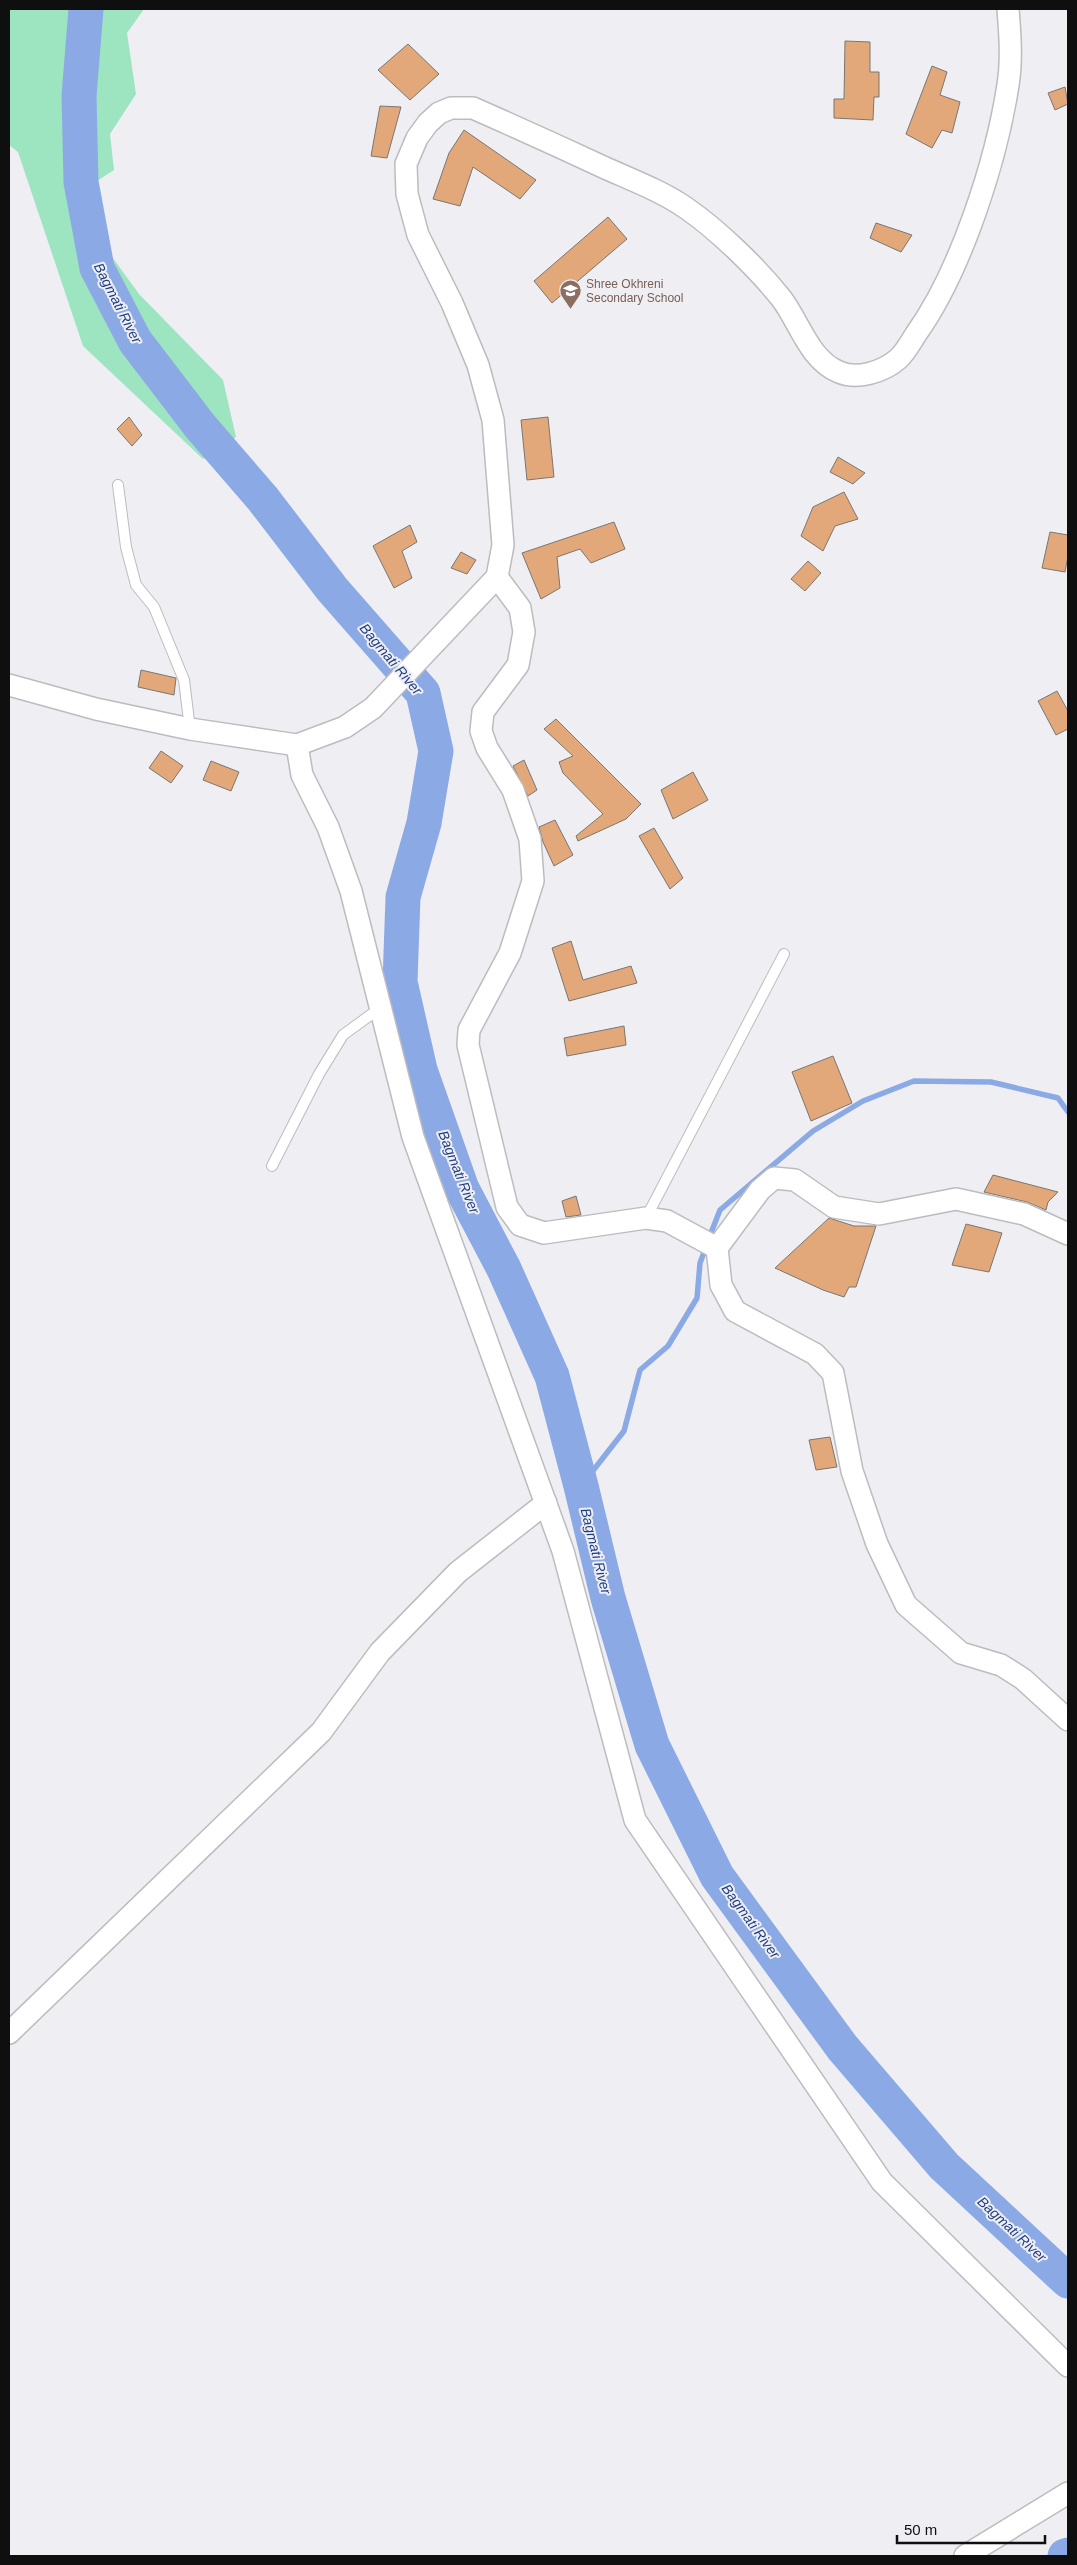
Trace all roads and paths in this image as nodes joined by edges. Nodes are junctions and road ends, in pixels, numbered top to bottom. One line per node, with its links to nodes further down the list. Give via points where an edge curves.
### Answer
1 (1008, 9): 3 (street, via 1011,45 1008,84 972,222 934,309 899,359 867,374 837,372 823,361 782,300 750,263 686,208 647,186 473,108 451,108 428,123 417,138 406,164 407,194 418,235 478,365 493,420 503,545)
2 (118, 485): 5 (lane, via 126,547 136,585 154,607 184,680)
3 (496, 577): 6 (street, via 373,708 345,727); 10 (street, via 520,608 524,632 518,665 483,712 480,731 513,790 530,839 533,881 510,953 469,1030 468,1045 500,1185 507,1207 520,1225 544,1233)
4 (9, 685): 5 (street, via 96,709)
5 (190, 729): 6 (street)
6 (297, 745): 8 (street, via 302,775 328,827 351,892)
7 (784, 954): 10 (lane)
8 (380, 1008): 9 (lane, via 343,1035 319,1074); 13 (street, via 413,1136)
9 (272, 1166)
10 (646, 1218): 12 (street, via 667,1222)
11 (1068, 1234): 12 (street, via 1024,1214 956,1200 879,1214 834,1207 795,1180 774,1178 760,1190)
12 (717, 1248): 14 (street, via 721,1285 735,1311 815,1354 833,1373 852,1471 877,1544 906,1605 961,1654 1001,1665 1023,1679)
13 (546, 1503): 15 (street, via 458,1572 380,1652 321,1732); 16 (street, via 563,1551 636,1820 882,2182)
14 (1068, 1720)
15 (9, 2033)
16 (1068, 2366)
17 (1068, 2493): 18 (street)
18 (965, 2556)

